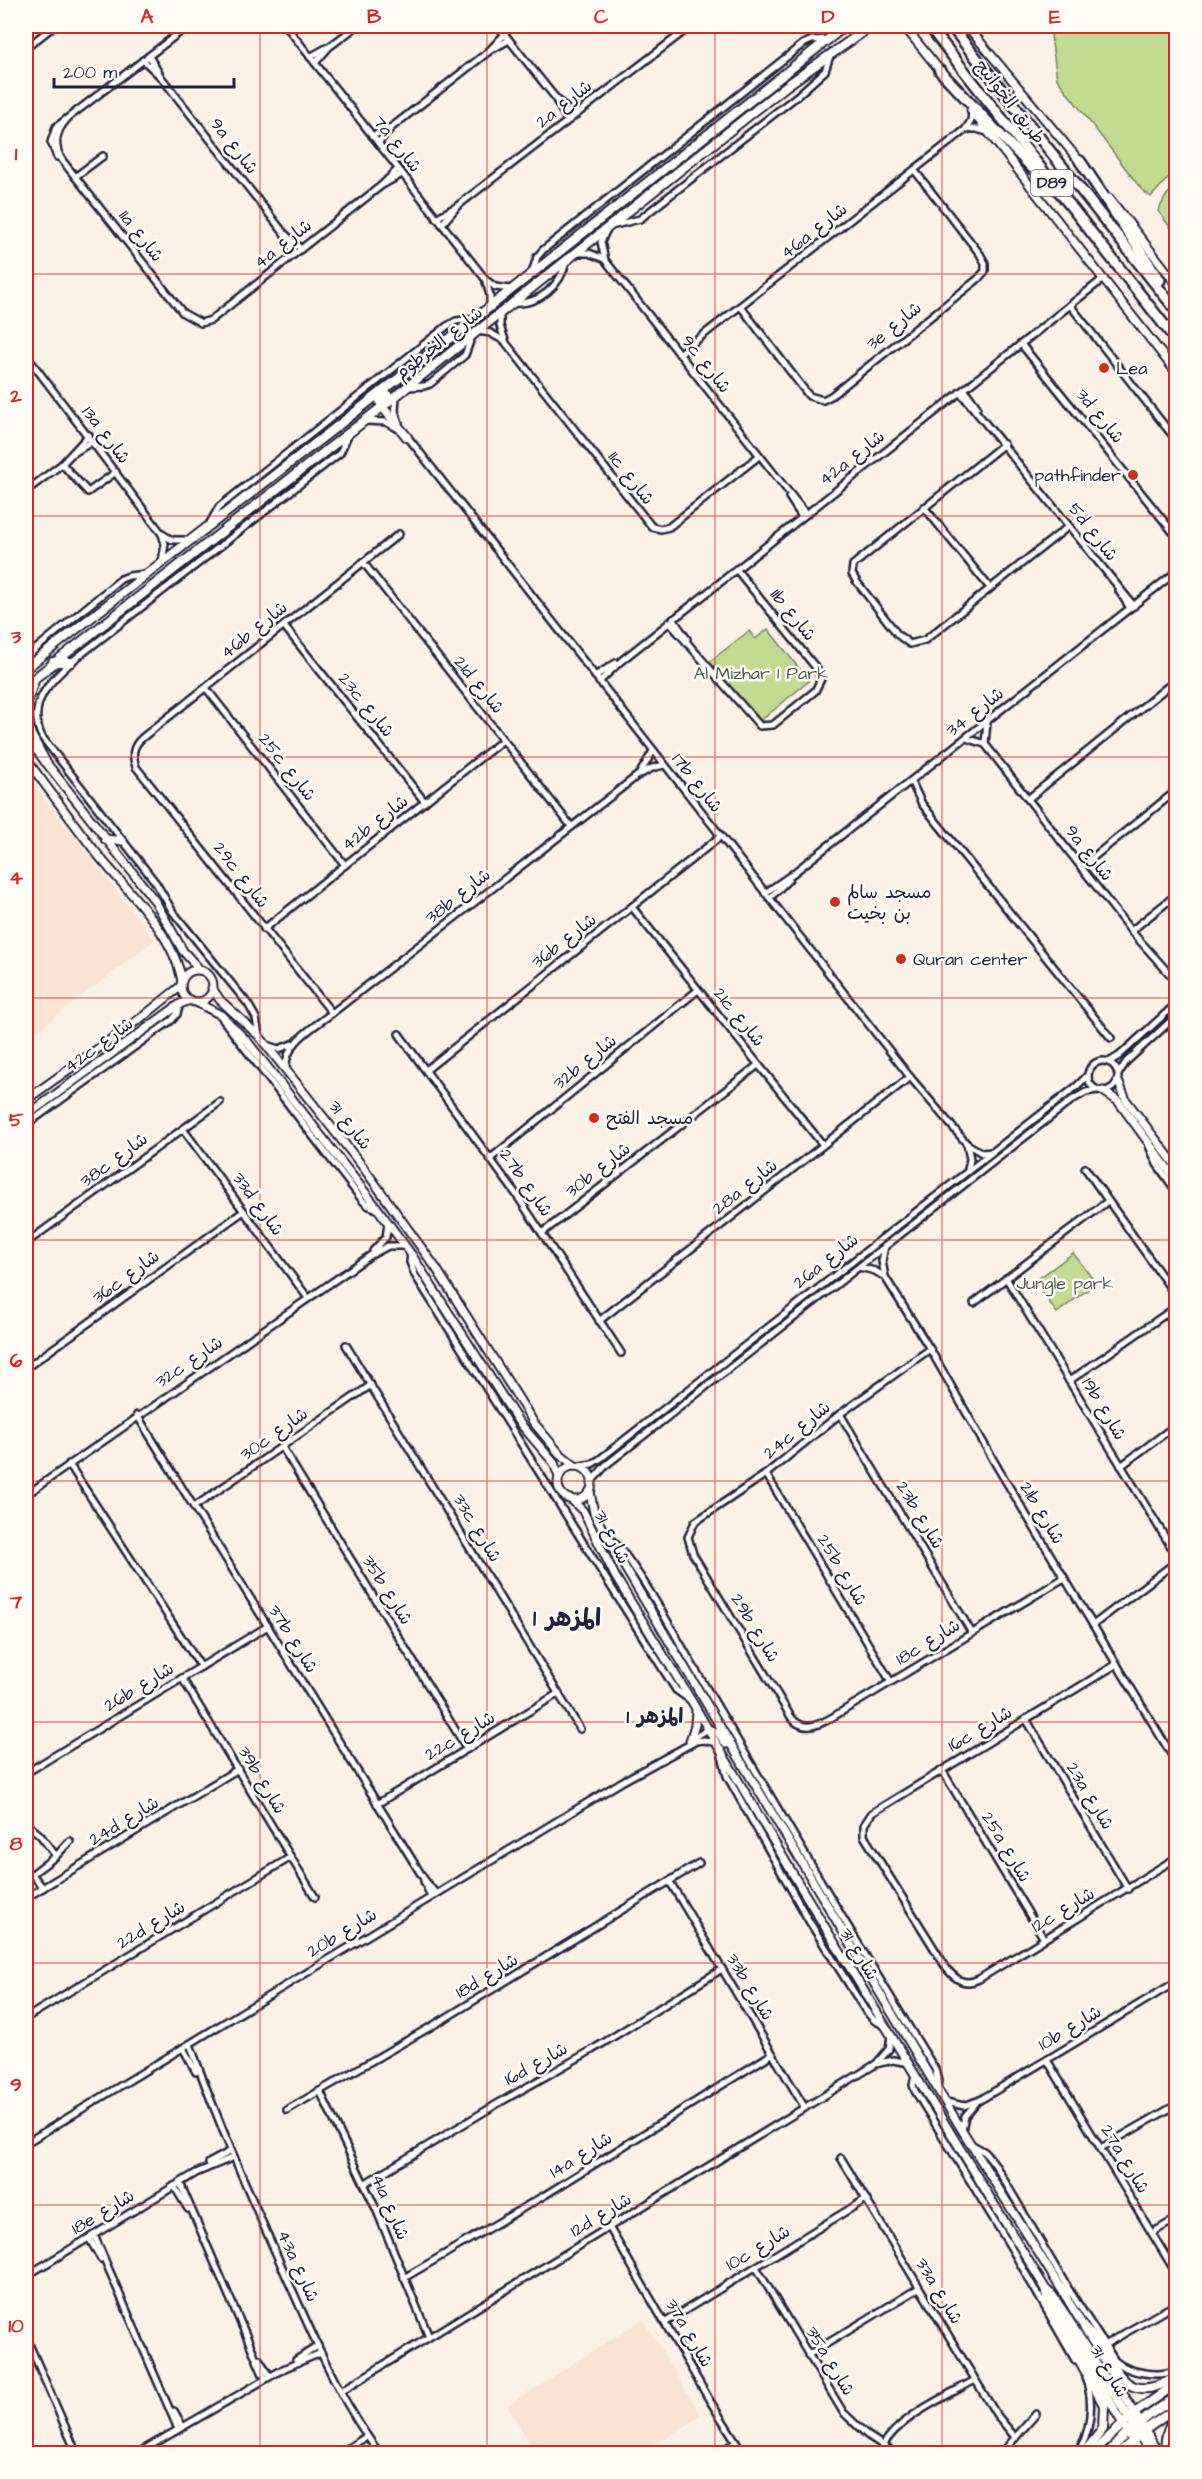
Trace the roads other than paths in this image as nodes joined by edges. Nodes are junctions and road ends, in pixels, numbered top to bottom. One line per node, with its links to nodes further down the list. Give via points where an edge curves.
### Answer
1 (54, 26): 19 (street)
2 (188, 26): 22 (street)
3 (286, 26): 23 (street, 7a شارع)
4 (357, 26): 18 (street)
5 (498, 26): 14 (street)
6 (691, 26): 30 (street, 2a شارع)
7 (845, 26): 16 (main road, شارع الخرطوم)
8 (864, 26): 15 (main road)
9 (871, 26): 15 (main road, شارع الخرطوم)
10 (904, 26): 26 (street)
11 (929, 26): 43 (highway, طريق الخوانيج / D89)
12 (951, 26): 63 (highway, طريق الخوانيج / D89)
13 (967, 26): 39 (street)
14 (505, 34): 17 (street); 20 (street)
15 (857, 34): 21 (main road, شارع الخرطوم)
16 (830, 39): 38 (main road, شارع الخرطوم); 54 (street, via 803,44 543,250)
17 (509, 40): 20 (street); 28 (street)
18 (329, 47): 23 (street); 25 (street)
19 (26, 48)
20 (488, 52): 32 (street)
21 (831, 53): 44 (main road, شارع الخرطوم); 48 (street, via 825,71 797,96 640,219)
22 (149, 56): 24 (street); 27 (street, 9a شارع)
23 (310, 57): 25 (street, 7a شارع)
24 (143, 60): 27 (street, 9a شارع); 42 (street, 11a شارع, via 67,119 54,136 62,160)
25 (315, 63): 34 (street, 7a شارع)
26 (940, 71): 29 (street); 43 (highway, via 1031,167)
27 (161, 77): 49 (street, 9a شارع)
28 (554, 96): 30 (street); 31 (street)
29 (972, 110): 33 (street); 35 (street)
30 (573, 116): 31 (street, 2a شارع)
31 (567, 120): 45 (street, 2a شارع)
32 (392, 127): 34 (street); 36 (street)
33 (965, 130): 35 (street, via 977,129); 41 (street, 46a شارع)
34 (372, 136): 36 (street, 7a شارع)
35 (993, 136): 55 (street)
36 (378, 143): 40 (street, 7a شارع)
37 (103, 156): 42 (street)
38 (675, 160): 44 (main road, via 677,167); 54 (main road, شارع الخرطوم)
39 (1080, 161): 57 (street); 60 (highway)
40 (400, 171): 46 (street, 7a شارع); 50 (street, 4a شارع)
41 (915, 171): 62 (street, 46a شارع); 62 (street, 3e شارع, via 980,254 985,271 831,396 823,400 809,396)
42 (75, 177): 66 (street, 11a شارع, via 183,313)
43 (1047, 177): 68 (highway, طريق الخوانيج / D89)
44 (661, 187): 48 (main road, شارع الخرطوم)
45 (456, 207): 46 (street, 2a شارع); 47 (street, 2a شارع)
46 (436, 218): 47 (street, 7a شارع)
47 (442, 224): 56 (street, 7a شارع)
48 (608, 229): 51 (main road, شارع الخرطوم); 53 (street, via 601,249)
49 (284, 233): 50 (street, 9a شارع); 52 (street, 9a شارع)
50 (301, 249): 52 (street, 4a شارع)
51 (578, 253): 53 (street, via 595,254); 64 (main road, شارع الخرطوم)
52 (294, 254): 66 (street, 4a شارع, via 211,320)
53 (605, 260): 72 (street, 9c شارع)
54 (532, 273): 58 (main road, شارع الخرطوم)
55 (1103, 279): 59 (street, 42a شارع); 74 (street)
56 (486, 280): 58 (street, via 500,289); 61 (street, 7a شارع)
57 (1176, 283)
58 (512, 289): 61 (main road, شارع الخرطوم)
59 (1070, 305): 70 (street, 42a شارع); 82 (street)
60 (1176, 305)
61 (490, 306): 65 (main road, شارع الخرطوم)
62 (741, 308): 72 (street, 46a شارع)
63 (1176, 310)
64 (500, 314): 67 (main road, شارع الخرطوم); 69 (street, 11c شارع)
65 (474, 319): 71 (main road, شارع الخرطوم); 92 (street, via 447,326 219,507)
66 (201, 323)
67 (475, 334): 69 (street, 11c شارع, via 496,335); 76 (main road, شارع الخرطوم)
68 (1176, 340)
69 (506, 343): 86 (street, 11c شارع, via 652,527 669,527)
70 (1021, 344): 75 (street, 42a شارع); 96 (street, 3d شارع)
71 (434, 351): 77 (main road, via 382,398); 92 (main road, شارع الخرطوم)
72 (679, 354): 86 (street, 9c شارع)
73 (26, 355): 80 (street, 13a شارع)
74 (1176, 372)
75 (962, 390): 84 (street, 5d شارع); 91 (street, 42a شارع)
76 (396, 396): 77 (main road, شارع الخرطوم); 81 (street, 17b شارع, via 395,416)
77 (382, 407): 78 (main road, شارع الخرطوم); 81 (main road)
78 (363, 421): 79 (main road, شارع الخرطوم); 81 (street, 17b شارع, via 386,422)
79 (350, 430): 109 (main road, شارع الخرطوم); 110 (street, via 340,453)
80 (89, 435): 83 (street, 13a شارع); 85 (street)
81 (407, 437): 114 (street, 17b شارع)
82 (1176, 440)
83 (93, 441): 85 (street); 88 (street, 13a شارع)
84 (1004, 444): 90 (street); 93 (street, 5d شارع)
85 (71, 455): 87 (street)
86 (759, 456): 91 (street, 9c شارع)
87 (62, 464): 88 (street, via 88,492); 89 (street)
88 (116, 472): 94 (street, 13a شارع)
89 (26, 491)
90 (924, 507): 103 (street); 103 (street, via 859,559 852,570 854,579 898,635 910,644 925,640)
91 (804, 515): 100 (street, 42a شارع)
92 (210, 524): 97 (main road, شارع الخرطوم)
93 (1069, 526): 103 (street); 104 (street, 5d شارع)
94 (162, 534): 97 (street, via 177,541); 98 (street)
95 (399, 534): 99 (street, 46b شارع)
96 (1176, 536)
97 (188, 540): 98 (main road, شارع الخرطوم)
98 (162, 561): 102 (main road, شارع الخرطوم)
99 (363, 562): 106 (street, 46b شارع); 123 (street, 21d شارع)
100 (736, 569): 105 (street, 42a شارع); 105 (street, 11b شارع, via 821,679 818,688 772,725 759,726)
101 (1176, 572): 104 (street, شارع 34)
102 (146, 574): 108 (street, via 121,579); 112 (main road, شارع الخرطوم)
103 (990, 588)
104 (1132, 607): 120 (street, شارع 34)
105 (671, 621): 114 (street, 42a شارع)
106 (284, 626): 117 (street, 46b شارع); 134 (street, 23c شارع)
107 (1175, 647): 111 (street)
108 (26, 657)
109 (53, 662): 110 (main road); 113 (main road, شارع الخرطوم)
110 (71, 662): 138 (street, via 40,696 39,730)
111 (1176, 664)
112 (26, 668)
113 (38, 674): 116 (main road, شارع الخرطوم); 118 (main road)
114 (597, 679): 125 (street, 17b شارع)
115 (1176, 681): 133 (street)
116 (26, 685)
117 (206, 688): 126 (street, 46b شارع, via 142,738); 139 (street, 25c شارع)
118 (26, 704)
119 (26, 719): 128 (main road)
120 (987, 721): 122 (street, شارع 34); 124 (street)
121 (26, 737): 128 (street)
122 (966, 738): 124 (street); 131 (street, شارع 34)
123 (503, 741): 134 (street, 42b شارع); 135 (street, 21d شارع)
124 (985, 744): 133 (street, 9a شارع)
125 (653, 751): 129 (street, 17b شارع); 130 (street, 38b شارع)
126 (133, 753): 146 (street, 29c شارع, via 136,767)
127 (26, 759): 150 (street, via 152,921 179,967)
128 (45, 761): 137 (street)
129 (664, 765): 130 (street, 38b شارع); 136 (street, 17b شارع)
130 (637, 776): 135 (street, 38b شارع)
131 (911, 781): 141 (street, شارع 34); 162 (street, via 922,804)
132 (1176, 791): 140 (street)
133 (1028, 799): 140 (street, 9a شارع)
134 (425, 802): 139 (street, 42b شارع)
135 (571, 826): 157 (street, 38b شارع)
136 (721, 836): 142 (street, 17b شارع); 145 (street, 36b شارع)
137 (105, 839): 138 (street); 148 (street, via 155,901 183,951)
138 (123, 841): 163 (street, via 173,912 250,1007)
139 (345, 865): 146 (street, 42b شارع)
140 (1081, 867): 147 (street, 9a شارع)
141 (791, 876): 142 (street, شارع 34); 144 (street, شارع 34)
142 (765, 893): 144 (street, 17b شارع)
143 (1176, 895): 147 (street)
144 (770, 898): 170 (street, 17b شارع)
145 (632, 907): 153 (street, 21c شارع); 168 (street, 36b شارع)
146 (264, 929): 157 (street, 29c شارع)
147 (1131, 931): 149 (street, 9a شارع)
148 (200, 970): 150 (street, via 189,972); 152 (street, via 210,976)
149 (1174, 980): 151 (street, 9a شارع)
150 (181, 984): 154 (street, via 186,997); 158 (street, 42c شارع)
151 (1176, 987)
152 (212, 988): 154 (street, via 207,998); 163 (street, شارع 31)
153 (698, 990): 166 (street, 21c شارع); 182 (street, 32b شارع)
154 (193, 1001): 155 (street, 42c شارع); 190 (street, شارع 31, via 221,1015 268,1067)
155 (180, 1004): 160 (street, 42c شارع); 176 (street, via 172,1020)
156 (1176, 1004): 165 (street)
157 (332, 1013): 164 (street, 38b شارع)
158 (145, 1015): 160 (street); 173 (street, 42c شارع)
159 (1176, 1016): 171 (street, via 1126,1062)
160 (151, 1026): 175 (street, 42c شارع)
161 (399, 1034): 168 (street, 27b شارع)
162 (1111, 1038)
163 (262, 1040): 164 (street, 38b شارع, via 279,1049); 167 (street, شارع 31)
164 (298, 1040): 167 (street, 38b شارع, via 287,1054)
165 (1109, 1062): 169 (street, via 1097,1062); 171 (street, via 1115,1066)
166 (758, 1065): 180 (street, 21c شارع); 191 (street, 30b شارع)
167 (286, 1070): 216 (street, شارع 31, via 363,1167 436,1269 534,1423 559,1453)
168 (426, 1070): 182 (street, 27b شارع)
169 (1088, 1075): 172 (street, via 1091,1085); 181 (street, 26a شارع)
170 (910, 1077): 179 (street, 17b شارع); 180 (street, 28a شارع)
171 (1118, 1077): 172 (street, via 1114,1088); 183 (street, via 1126,1100)
172 (1100, 1091): 178 (street, via 1115,1098); 194 (street, 26a شارع, via 1086,1092 1072,1100)
173 (26, 1100)
174 (220, 1102): 177 (street, 38c شارع)
175 (26, 1116)
176 (26, 1125)
177 (183, 1129): 189 (street, 33d شارع); 192 (street, 38c شارع)
178 (1147, 1142): 186 (street); 187 (street)
179 (967, 1144): 181 (street, via 982,1153); 185 (street)
180 (823, 1146): 204 (street, 28a شارع)
181 (991, 1152): 185 (street, 26a شارع)
182 (491, 1158): 191 (street, 27b شارع)
183 (1176, 1166)
184 (1085, 1168): 188 (street)
185 (967, 1170): 216 (street, 26a شارع, via 600,1459)
186 (1176, 1180)
187 (1176, 1191)
188 (1107, 1201): 199 (street); 200 (street)
189 (244, 1210): 201 (street, 33d شارع); 208 (street, 36c شارع)
190 (388, 1222): 193 (street, شارع 31); 196 (street, 32c شارع, via 386,1237)
191 (543, 1233): 204 (street, 27b شارع)
192 (26, 1243)
193 (405, 1246): 195 (street, شارع 31); 196 (street, 32c شارع, via 391,1245)
194 (885, 1246): 197 (street, 26a شارع); 198 (street)
195 (411, 1254): 219 (street, شارع 31, via 518,1421 554,1462); 238 (street, via 415,1275 505,1420 676,1690)
196 (370, 1255): 201 (street, 32c شارع)
197 (859, 1267): 198 (street); 220 (street, 26a شارع, via 606,1465)
198 (885, 1276): 206 (street, 21b شارع)
199 (1006, 1278): 202 (street); 209 (street, 19b شارع)
200 (1176, 1296)
201 (308, 1298): 212 (street, 32c شارع)
202 (974, 1303)
203 (1176, 1307): 209 (street)
204 (599, 1320): 207 (street, 27b شارع)
205 (346, 1345): 210 (street, 33c شارع)
206 (930, 1349): 211 (street, 24c شارع); 229 (street, 21b شارع)
207 (621, 1353)
208 (26, 1368)
209 (1069, 1381): 217 (street, 19b شارع)
210 (371, 1385): 214 (street, 30c شارع); 237 (street, 33c شارع)
211 (840, 1414): 218 (street, 24c شارع); 232 (street, 23b شارع)
212 (137, 1415): 215 (street, 32c شارع); 224 (street, 37b شارع)
213 (1176, 1425): 217 (street)
214 (282, 1447): 224 (street, 30c شارع); 246 (street, 35b شارع)
215 (69, 1464): 222 (street, 32c شارع); 234 (street)
216 (578, 1466): 219 (street, via 567,1468); 220 (street, via 587,1470)
217 (1121, 1466): 227 (street, 19b شارع)
218 (766, 1474): 226 (street, 24c شارع, via 695,1522); 236 (street, 25b شارع)
219 (559, 1477): 223 (street, via 564,1496)
220 (592, 1481): 221 (street)
221 (590, 1492): 223 (street); 225 (street, شارع 31, via 594,1513)
222 (26, 1495)
223 (572, 1499): 238 (street, شارع 31, via 583,1511 615,1576)
224 (194, 1507): 231 (street, 37b شارع)
225 (606, 1536): 253 (street, شارع 31); 283 (street, via 622,1550 656,1603 935,2069)
226 (688, 1537): 241 (street, 29b شارع, via 693,1554 791,1717)
227 (1176, 1556)
228 (1176, 1562): 230 (street)
229 (1064, 1578): 230 (street, 21b شارع); 232 (street, 18c شارع)
230 (1093, 1625): 233 (street, 21b شارع)
231 (268, 1626): 234 (street, 26b شارع); 254 (street, 37b شارع)
232 (972, 1633): 236 (street, 18c شارع)
233 (1117, 1664): 240 (street, 16c شارع); 248 (street, 21b شارع)
234 (201, 1667): 235 (street, 26b شارع)
235 (182, 1678): 250 (street, 39b شارع); 252 (street, 26b شارع)
236 (891, 1682): 241 (street, 18c شارع, via 819,1724)
237 (559, 1694): 242 (street, 33c شارع); 246 (street, 22c شارع)
238 (691, 1700): 239 (street, شارع 31)
239 (695, 1707): 243 (street, شارع 31); 244 (street)
240 (1026, 1719): 251 (street, 16c شارع); 265 (street, 23a شارع)
241 (807, 1727)
242 (580, 1729)
243 (708, 1730): 244 (street, 20b شارع); 245 (street, شارع 31); 253 (street, via 720,1735 746,1776)
244 (690, 1741): 247 (street, 20b شارع)
245 (716, 1743): 247 (street, 20b شارع, via 699,1740); 274 (street, شارع 31)
246 (467, 1749): 254 (street, 22c شارع)
247 (675, 1751): 266 (street, 20b شارع)
248 (1176, 1762)
249 (26, 1765): 252 (street)
250 (238, 1769): 258 (street, 39b شارع); 264 (street, 24d شارع)
251 (942, 1770): 269 (street, 25a شارع); 271 (street, 16c شارع, via 872,1812 864,1825 866,1841 947,1969)
252 (28, 1772)
253 (756, 1784): 283 (street, شارع 31)
254 (377, 1804): 266 (street, 37b شارع)
255 (26, 1823): 257 (street)
256 (70, 1841): 257 (street)
257 (56, 1856): 261 (street)
258 (291, 1857): 267 (street, 39b شارع); 273 (street, 22d شارع)
259 (1176, 1858): 265 (street, 12c شارع)
260 (699, 1863): 263 (street, 18d شارع)
261 (33, 1874): 262 (street); 264 (street)
262 (26, 1875)
263 (670, 1882): 270 (street, 33b شارع); 284 (street, 18d شارع)
264 (43, 1888): 268 (street, 24d شارع)
265 (1128, 1889): 269 (street, 12c شارع)
266 (434, 1896): 275 (street, 20b شارع)
267 (315, 1897)
268 (26, 1898)
269 (1044, 1939): 271 (street, 12c شارع, via 974,1982)
270 (722, 1968): 277 (street, 33b شارع); 299 (street, 16d شارع, via 592,2050)
271 (963, 1982)
272 (1176, 1982): 278 (street, 10b شارع)
273 (26, 2018)
274 (891, 2034): 279 (street, 12d شارع, via 887,2052); 280 (street, شارع 31)
275 (190, 2044): 276 (street, 20b شارع); 282 (street, 43a شارع)
276 (183, 2048): 282 (street, 43a شارع); 291 (street, 20b شارع)
277 (772, 2054): 288 (street, 33b شارع); 308 (street, 14a شارع)
278 (1047, 2060): 285 (street, 10b شارع); 293 (street, 27a شارع)
279 (876, 2064): 280 (street, 12d شارع, via 893,2060); 288 (street, 12d شارع)
280 (909, 2064): 281 (street, شارع 31)
281 (916, 2074): 311 (street, شارع 31); 347 (street, via 915,2091 1088,2383 1086,2434)
282 (204, 2083): 294 (street, 43a شارع)
283 (937, 2088): 286 (street, شارع 31)
284 (320, 2091): 289 (street, 18d شارع); 299 (street, 41a شارع)
285 (980, 2100): 286 (street, 10b شارع, via 964,2106); 290 (street, 10b شارع, via 967,2112)
286 (945, 2102): 290 (street, شارع 31)
287 (1176, 2104): 293 (street)
288 (805, 2108): 302 (street, 12d شارع)
289 (286, 2110)
290 (962, 2130): 292 (street, شارع 31)
291 (26, 2143)
292 (971, 2144): 309 (street, via 994,2163); 312 (street, شارع 31)
293 (1101, 2148): 303 (street, 27a شارع)
294 (231, 2151): 295 (street, 43a شارع); 297 (street, 18e شارع)
295 (234, 2157): 297 (street, 18e شارع); 319 (street, 43a شارع)
296 (841, 2158): 300 (street, 33a شارع)
297 (196, 2173): 298 (street, 18e شارع)
298 (177, 2184): 304 (street, 18e شارع); 325 (street)
299 (364, 2184): 308 (street, 41a شارع)
300 (866, 2199): 305 (street, 10c شارع); 310 (street, 33a شارع)
301 (1176, 2219): 303 (street)
302 (609, 2227): 314 (street, 37a شارع); 317 (street, 12d شارع)
303 (1152, 2233): 306 (street, 27a شارع)
304 (91, 2236): 307 (street, 18e شارع); 334 (street)
305 (756, 2267): 314 (street, 10c شارع); 321 (street, 35a شارع)
306 (1176, 2273)
307 (26, 2276)
308 (404, 2278): 317 (street, 41a شارع)
309 (1066, 2285): 312 (street); 318 (street)
310 (919, 2288): 321 (street); 326 (street, 33a شارع)
311 (1047, 2291): 333 (main road); 348 (main road, via 1047,2301 1104,2405 1103,2429)
312 (1066, 2297): 315 (street, شارع 31)
313 (1176, 2304): 318 (street)
314 (666, 2322): 337 (street, 37a شارع)
315 (1085, 2329): 324 (main road, via 1126,2383 1155,2388); 333 (street, شارع 31)
316 (26, 2337): 339 (street)
317 (429, 2337): 328 (street, 12d شارع)
318 (1104, 2345): 323 (street, via 1124,2367 1160,2375)
319 (318, 2346): 320 (street, 43a شارع); 322 (street)
320 (321, 2353): 322 (street); 328 (street, 43a شارع)
321 (808, 2355): 338 (street, 35a شارع, via 843,2412)
322 (285, 2368): 325 (street)
323 (1176, 2370)
324 (1176, 2377)
325 (268, 2378): 334 (street)
326 (975, 2380): 336 (street, 33a شارع); 338 (street, via 901,2425)
327 (1176, 2384): 333 (main road)
328 (341, 2391): 335 (street, 43a شارع)
329 (1176, 2397): 333 (main road)
330 (1176, 2408): 333 (main road)
331 (1036, 2414): 336 (street)
332 (1176, 2417): 355 (main road, via 1165,2437)
333 (1134, 2427): 349 (main road); 350 (main road); 351 (main road); 352 (street); 353 (main road); 354 (street)
334 (181, 2428): 340 (street)
335 (367, 2436): 341 (street); 342 (street, 43a شارع)
336 (1015, 2437): 346 (street)
337 (736, 2442): 343 (street); 344 (street, 37a شارع)
338 (883, 2446): 345 (street, 35a شارع)
339 (77, 2454)
340 (136, 2454)
341 (339, 2454)
342 (380, 2454)
343 (717, 2454)
344 (744, 2454)
345 (896, 2454)
346 (1001, 2454)
347 (1076, 2454)
348 (1083, 2454)
349 (1091, 2454)
350 (1107, 2454)
351 (1118, 2454)
352 (1140, 2454)
353 (1151, 2454)
354 (1159, 2454)
355 (1166, 2454)

